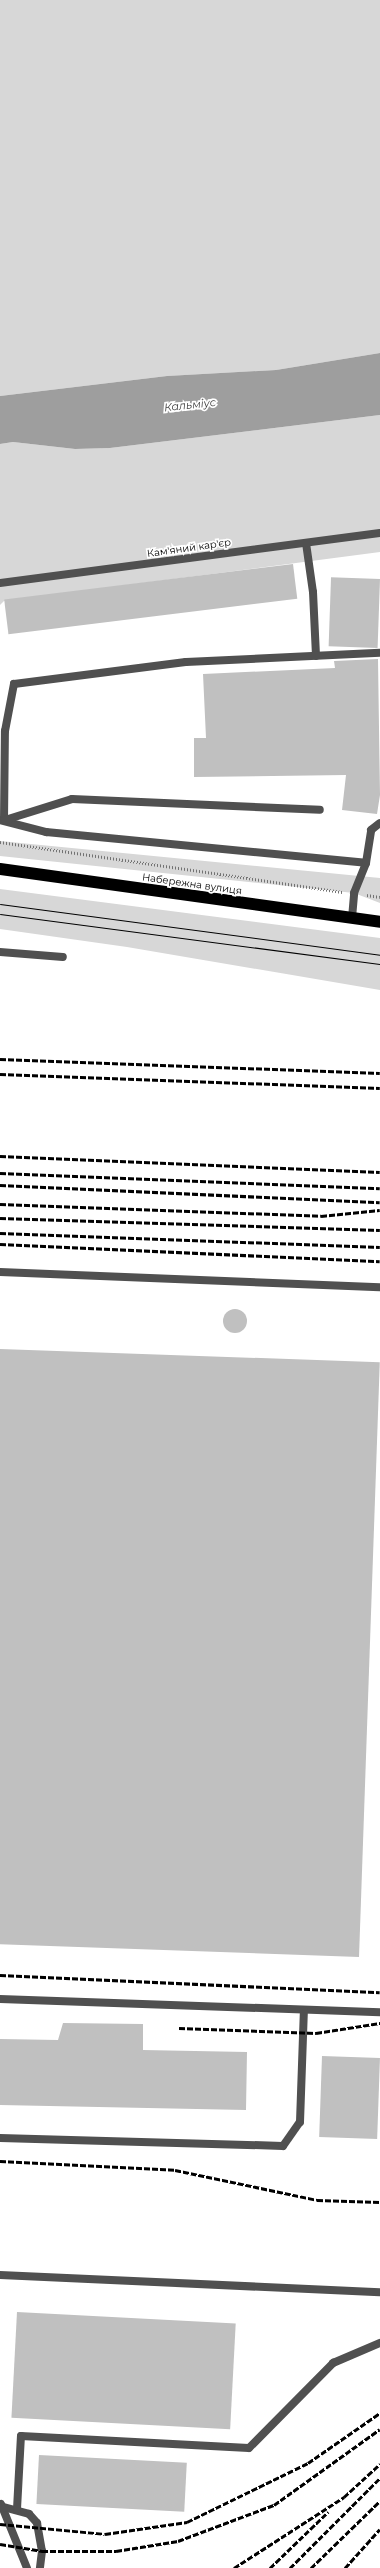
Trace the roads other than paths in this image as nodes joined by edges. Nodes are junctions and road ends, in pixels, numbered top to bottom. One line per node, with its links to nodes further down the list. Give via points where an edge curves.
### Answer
1 (380, 533): 2 (street, Кам'яний кар'єр)
2 (306, 543): 3 (street, Кам'яний кар'єр); 5 (street, via 313,592)
3 (0, 583)
4 (380, 652): 5 (street)
5 (316, 656): 7 (street, via 186,662 14,684 5,731)
6 (320, 810): 7 (street, via 72,799)
7 (2, 820): 9 (street, via 46,832)
8 (380, 823): 9 (street, via 371,830)
9 (366, 863): 11 (street, via 354,893)
10 (0, 869): 11 (highway, Набережна вулиця)
11 (352, 918): 12 (highway, Набережна вулиця)
12 (380, 922)
13 (0, 952): 14 (street)
14 (63, 957)
15 (0, 1272): 16 (street)
16 (380, 1287)
17 (0, 2000): 18 (street)
18 (304, 2010): 19 (street); 20 (street, via 300,2122 283,2146)
19 (380, 2012)
20 (0, 2138)
21 (0, 2275): 22 (street)
22 (380, 2292)
23 (380, 2343): 26 (street, via 333,2363 249,2448 21,2436)
24 (0, 2501): 27 (street)
25 (0, 2506): 26 (street)
26 (17, 2510): 28 (street, via 29,2514 37,2523 42,2551)
27 (27, 2568)
28 (40, 2568)

